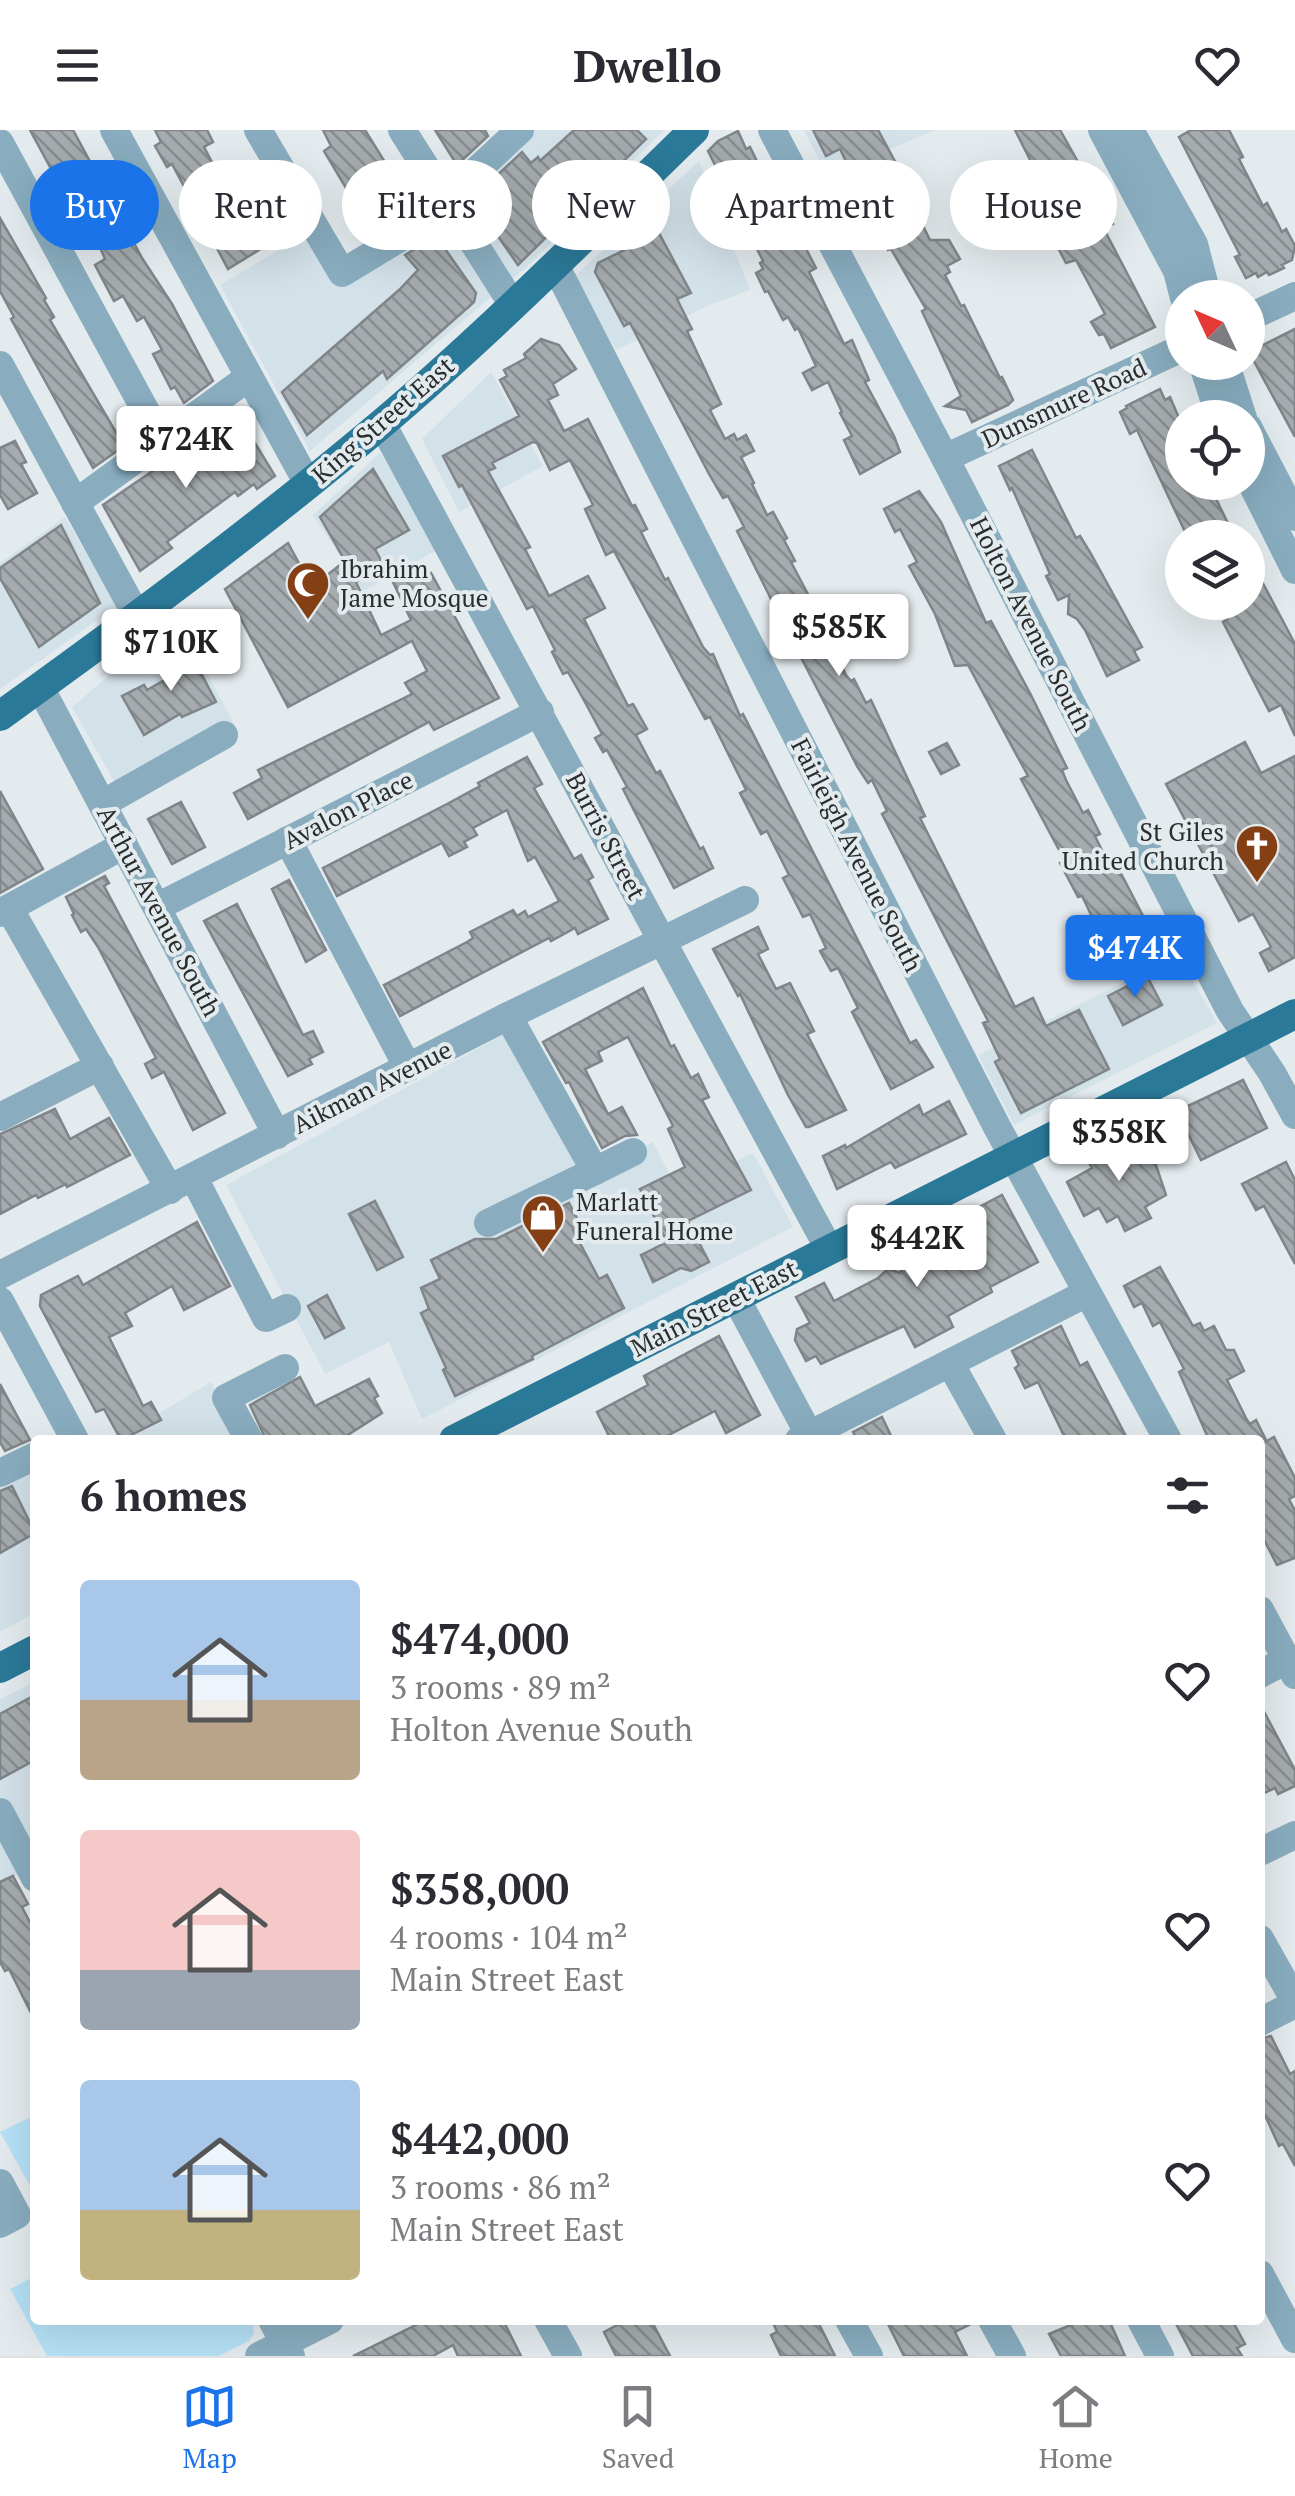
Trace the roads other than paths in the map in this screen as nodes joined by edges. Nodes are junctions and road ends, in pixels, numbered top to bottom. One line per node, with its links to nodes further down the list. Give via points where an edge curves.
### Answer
1 (114, 130): 20 (street)
2 (258, 130): 11 (street, via 342,273)
3 (402, 130): 9 (street)
4 (520, 130): 10 (street)
5 (694, 130): 13 (main road, King Street East)
6 (772, 130): 23 (street, Holton Avenue South)
7 (1112, 131): 14 (street)
8 (0, 143): 22 (street)
9 (421, 160)
10 (490, 160)
11 (377, 250)
12 (478, 250): 16 (street)
13 (555, 265): 16 (main road, King Street East); 51 (street, Fairleigh Avenue South)
14 (1187, 276)
15 (1295, 296): 17 (street)
16 (514, 305): 21 (main road, King Street East)
17 (1265, 310)
18 (1165, 356): 23 (street, Dunsmure Road)
19 (0, 365): 27 (street)
20 (249, 377): 22 (street); 25 (street)
21 (382, 424): 25 (main road, King Street East); 32 (street, Burris Street)
22 (162, 441): 27 (street)
23 (946, 458): 44 (street, Holton Avenue South)
24 (1265, 459): 28 (street)
25 (308, 484): 30 (main road, King Street East)
26 (1260, 500): 29 (street)
27 (75, 503): 30 (street)
28 (1295, 517)
29 (1295, 570)
30 (137, 616): 31 (main road, King Street East)
31 (40, 687): 33 (main road, King Street East); 35 (street, Arthur Avenue South)
32 (540, 712): 36 (street, Avalon Place); 41 (street, Burris Street)
33 (0, 716)
34 (224, 736): 35 (street)
35 (102, 804): 37 (street, Arthur Avenue South)
36 (288, 840): 39 (street, Avalon Place); 46 (street)
37 (124, 845): 39 (street, Arthur Avenue South); 40 (street)
38 (744, 900): 41 (street, Aikman Avenue)
39 (156, 907): 49 (street, Arthur Avenue South)
40 (4, 911): 45 (street)
41 (662, 941): 43 (street, Aikman Avenue); 55 (street, Burris Street)
42 (1295, 1014): 44 (main road, Main Street East)
43 (508, 1016): 46 (street, Aikman Avenue); 52 (street)
44 (1249, 1038): 47 (street, Holton Avenue South); 51 (main road, Main Street East)
45 (100, 1066): 48 (street); 53 (street)
46 (408, 1068): 49 (street, Aikman Avenue)
47 (1295, 1115)
48 (0, 1117)
49 (277, 1136): 53 (street, Aikman Avenue)
50 (634, 1152): 52 (street)
51 (1013, 1158): 55 (main road, Main Street East); 57 (street, Fairleigh Avenue South)
52 (595, 1170): 54 (street)
53 (182, 1184): 56 (street, Aikman Avenue); 60 (street, via 266,1318)
54 (488, 1224)
55 (830, 1249): 58 (main road, Main Street East)
56 (0, 1275)
57 (1088, 1293): 61 (street); 69 (street, Fairleigh Avenue South)
58 (736, 1298): 65 (main road, Main Street East); 66 (street)
59 (0, 1302): 63 (street)
60 (288, 1308)
61 (950, 1363): 67 (street); 68 (street)
62 (285, 1368): 64 (street, via 226,1398)
63 (69, 1435)
64 (246, 1435)
65 (464, 1435)
66 (805, 1435)
67 (813, 1435)
68 (990, 1435)
69 (1165, 1435)
70 (30, 1458): 71 (street)
71 (0, 1473)
72 (1265, 1619): 74 (street)
73 (30, 1653): 75 (main road)
74 (1291, 1667): 76 (street)
75 (0, 1668)
76 (1265, 1673)
77 (0, 1812): 80 (street)
78 (1295, 1835): 79 (street)
79 (1265, 1850)
80 (30, 1869)
81 (1265, 1948): 82 (street)
82 (1295, 2003): 83 (street)
83 (1265, 2019)
84 (0, 2183): 85 (street, via 16,2215)
85 (0, 2224)
86 (1265, 2283): 92 (street)
87 (319, 2325): 93 (street)
88 (551, 2325): 94 (street)
89 (852, 2325): 95 (street)
90 (995, 2325): 96 (street)
91 (1144, 2325): 97 (street)
92 (1295, 2339)
93 (276, 2344)
94 (568, 2356)
95 (869, 2356)
96 (1012, 2356)
97 (1160, 2356)

